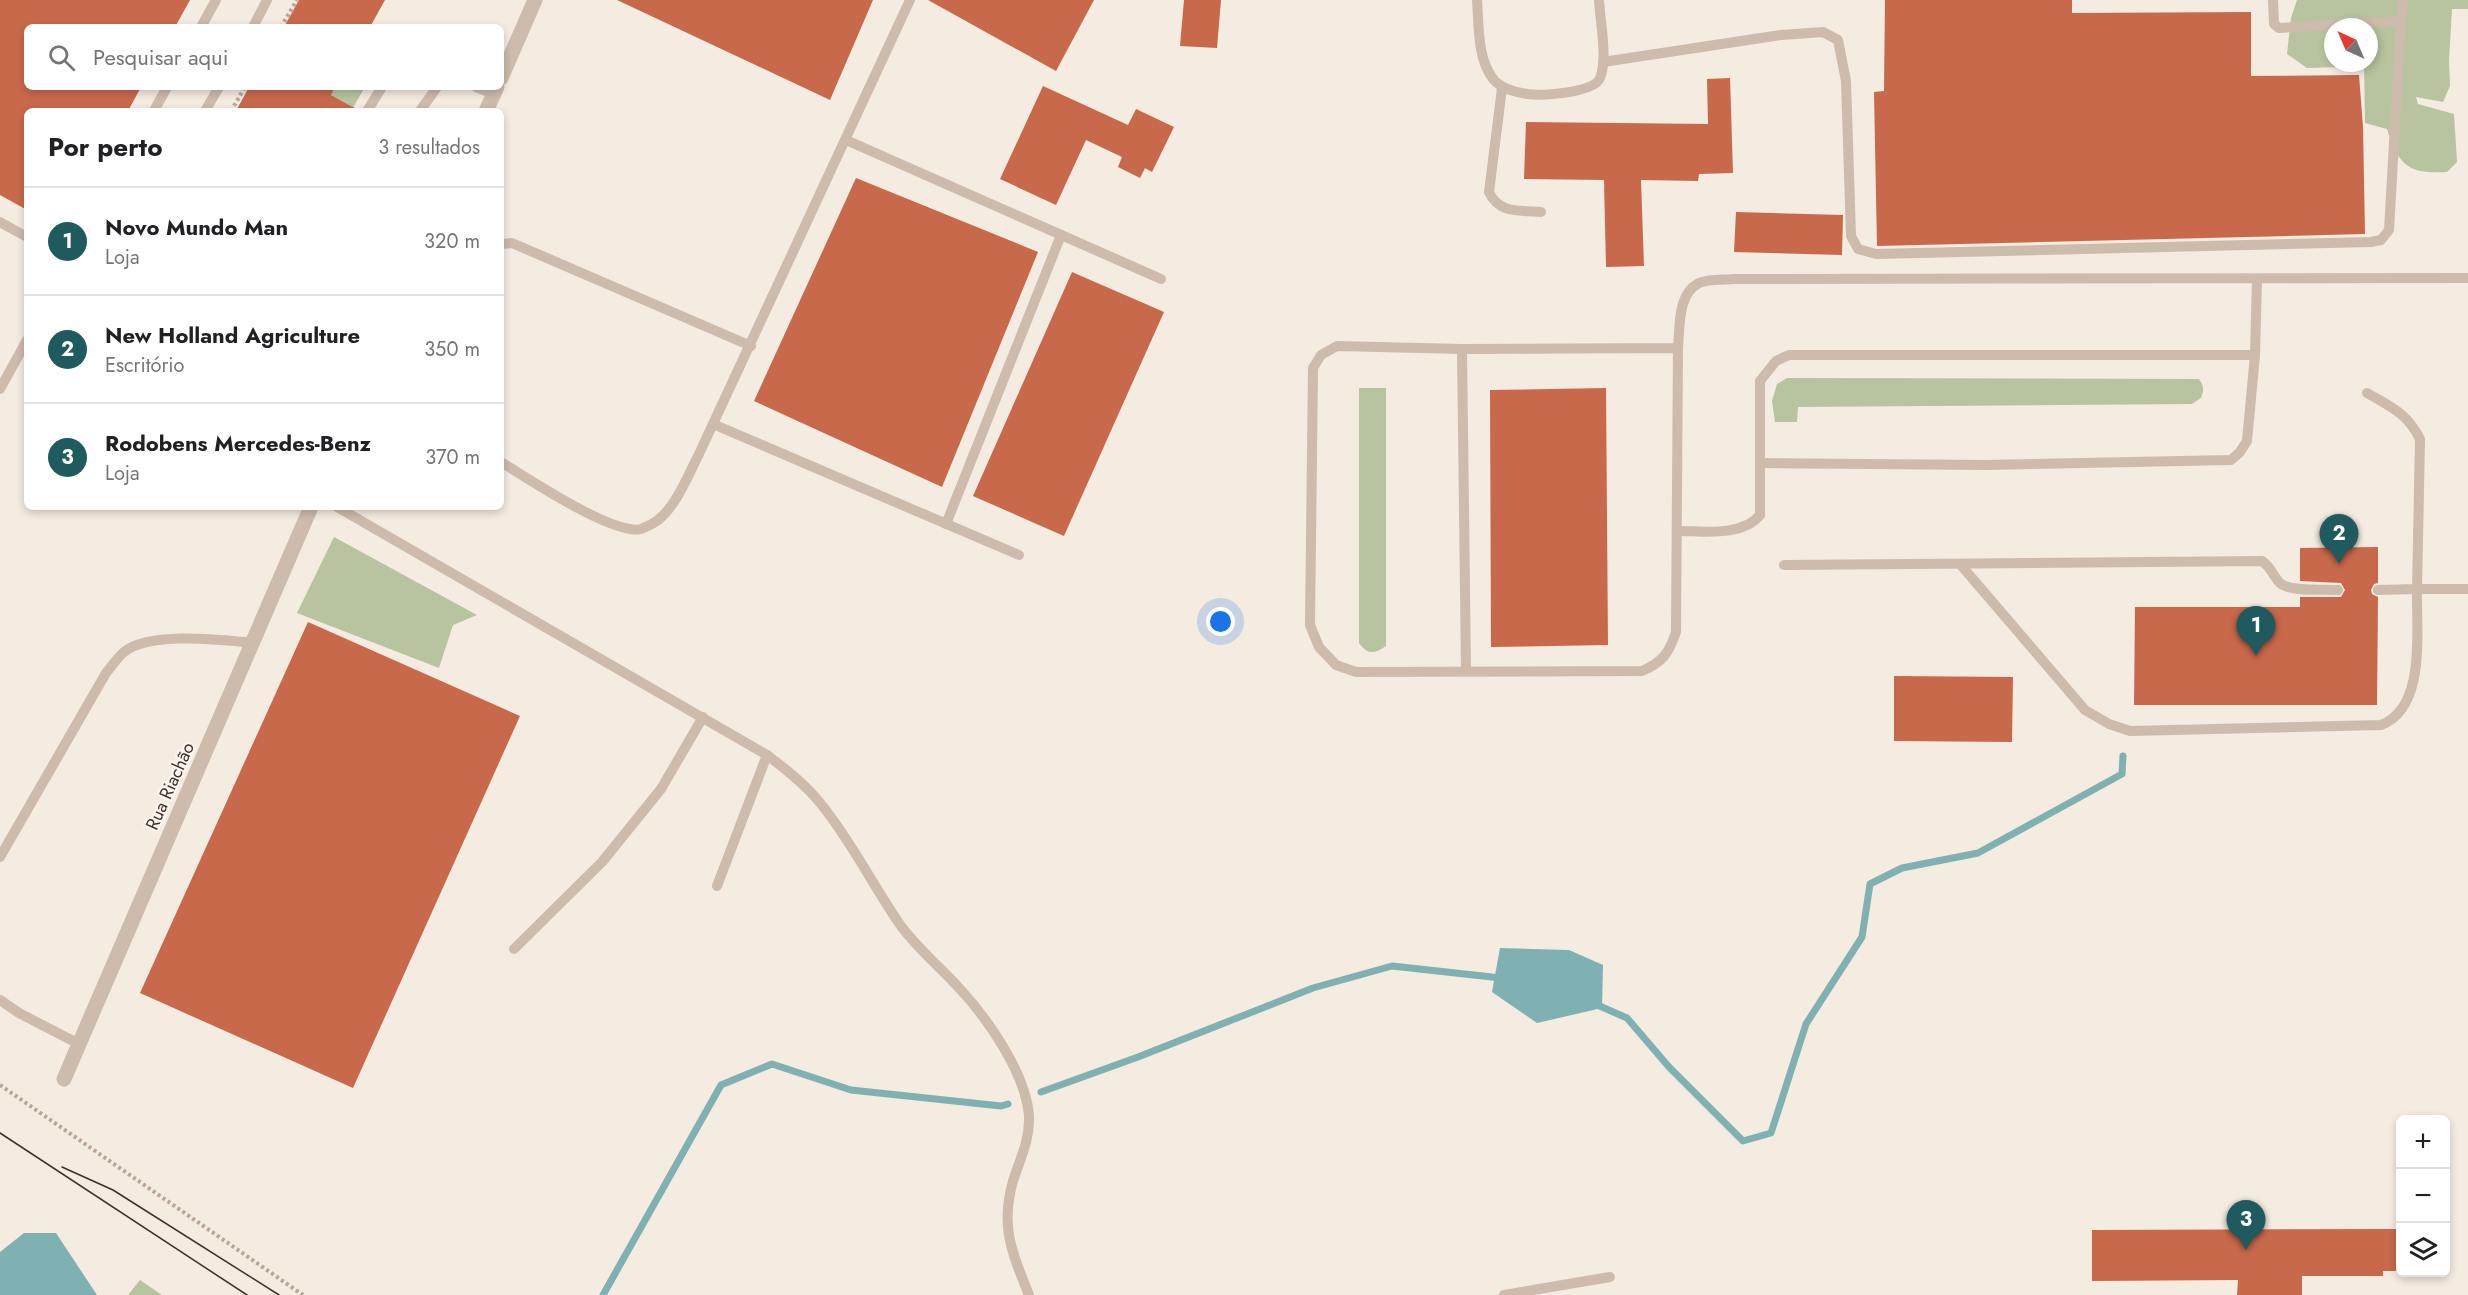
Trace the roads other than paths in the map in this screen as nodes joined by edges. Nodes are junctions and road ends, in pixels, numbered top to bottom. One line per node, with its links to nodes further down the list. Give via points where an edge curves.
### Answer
1 (216, 0): 10 (lane)
2 (267, 0): 11 (lane)
3 (534, 0): 13 (street)
4 (910, 0): 25 (lane)
5 (1477, 0): 14 (lane, via 1487,71)
6 (1599, 0): 12 (lane)
7 (2273, 0): 9 (lane, via 2274,24 2279,28)
8 (2404, 0): 9 (lane)
9 (2401, 21): 12 (lane, via 2389,230 2381,240 2371,242 1876,254 1858,249 1851,236 1846,81 1838,39 1823,32 1781,35)
10 (203, 24)
11 (255, 24)
12 (1603, 62): 14 (lane, via 1599,80 1585,90 1528,95)
13 (504, 71)
14 (1502, 88): 26 (lane, via 1489,192 1500,208)
15 (165, 90): 20 (lane)
16 (217, 90): 21 (lane)
17 (380, 90): 22 (lane)
18 (435, 90): 23 (lane)
19 (495, 91): 24 (street)
20 (156, 108)
21 (207, 108)
22 (369, 108)
23 (422, 108)
24 (487, 108)
25 (846, 140): 29 (lane); 35 (lane)
26 (1541, 212)
27 (0, 222): 28 (lane)
28 (24, 235)
29 (1061, 235): 32 (lane); 46 (lane)
30 (504, 244): 35 (lane, via 512,243)
31 (2468, 278): 33 (lane)
32 (1161, 279)
33 (2257, 279): 36 (lane, via 1733,279 1700,283 1689,292 1682,307); 38 (lane)
34 (24, 345): 39 (lane)
35 (751, 346): 41 (lane)
36 (1678, 348): 37 (lane); 47 (lane)
37 (1462, 349): 56 (lane); 56 (lane, via 1337,346 1321,355 1313,368 1310,625 1319,647 1336,665 1356,672)
38 (2254, 355): 42 (lane, via 2247,441 2231,460 1987,465); 42 (lane, via 1789,355 1776,361 1760,381)
39 (0, 389)
40 (2367, 393): 51 (lane, via 2403,414 2420,439)
41 (713, 424): 43 (lane, via 675,498 659,519 640,529 614,526); 46 (lane)
42 (1760, 463): 47 (lane, via 1760,514 1754,522 1726,531)
43 (504, 464)
44 (310, 510): 55 (street, Rua Riachão)
45 (342, 510): 57 (lane)
46 (946, 524): 48 (lane)
47 (1677, 531): 56 (lane, via 1676,632 1669,651 1655,666 1642,671)
48 (1018, 555)
49 (1960, 564): 50 (lane); 51 (lane, via 2085,710 2130,731 2388,722 2402,709 2413,686); 53 (lane, via 2262,561 2287,588)
50 (1784, 566)
51 (2417, 589): 52 (lane); 54 (lane)
52 (2468, 589)
53 (2338, 590)
54 (2378, 590)
55 (254, 643): 59 (lane, via 174,639 145,643 126,651 106,673); 63 (street, Rua Riachão)
56 (1466, 671)
57 (703, 717): 58 (lane); 61 (lane, via 661,789 609,853)
58 (767, 755): 60 (lane); 66 (lane, via 795,776 821,804 902,927 962,990 991,1029 1019,1078 1029,1115 1026,1148 1007,1208 1009,1246)
59 (0, 857)
60 (717, 885)
61 (514, 950)
62 (0, 1000): 63 (lane)
63 (79, 1044): 64 (street, Rua Riachão)
64 (64, 1079)
65 (1610, 1276): 67 (lane)
66 (1029, 1295)
67 (1504, 1295)

